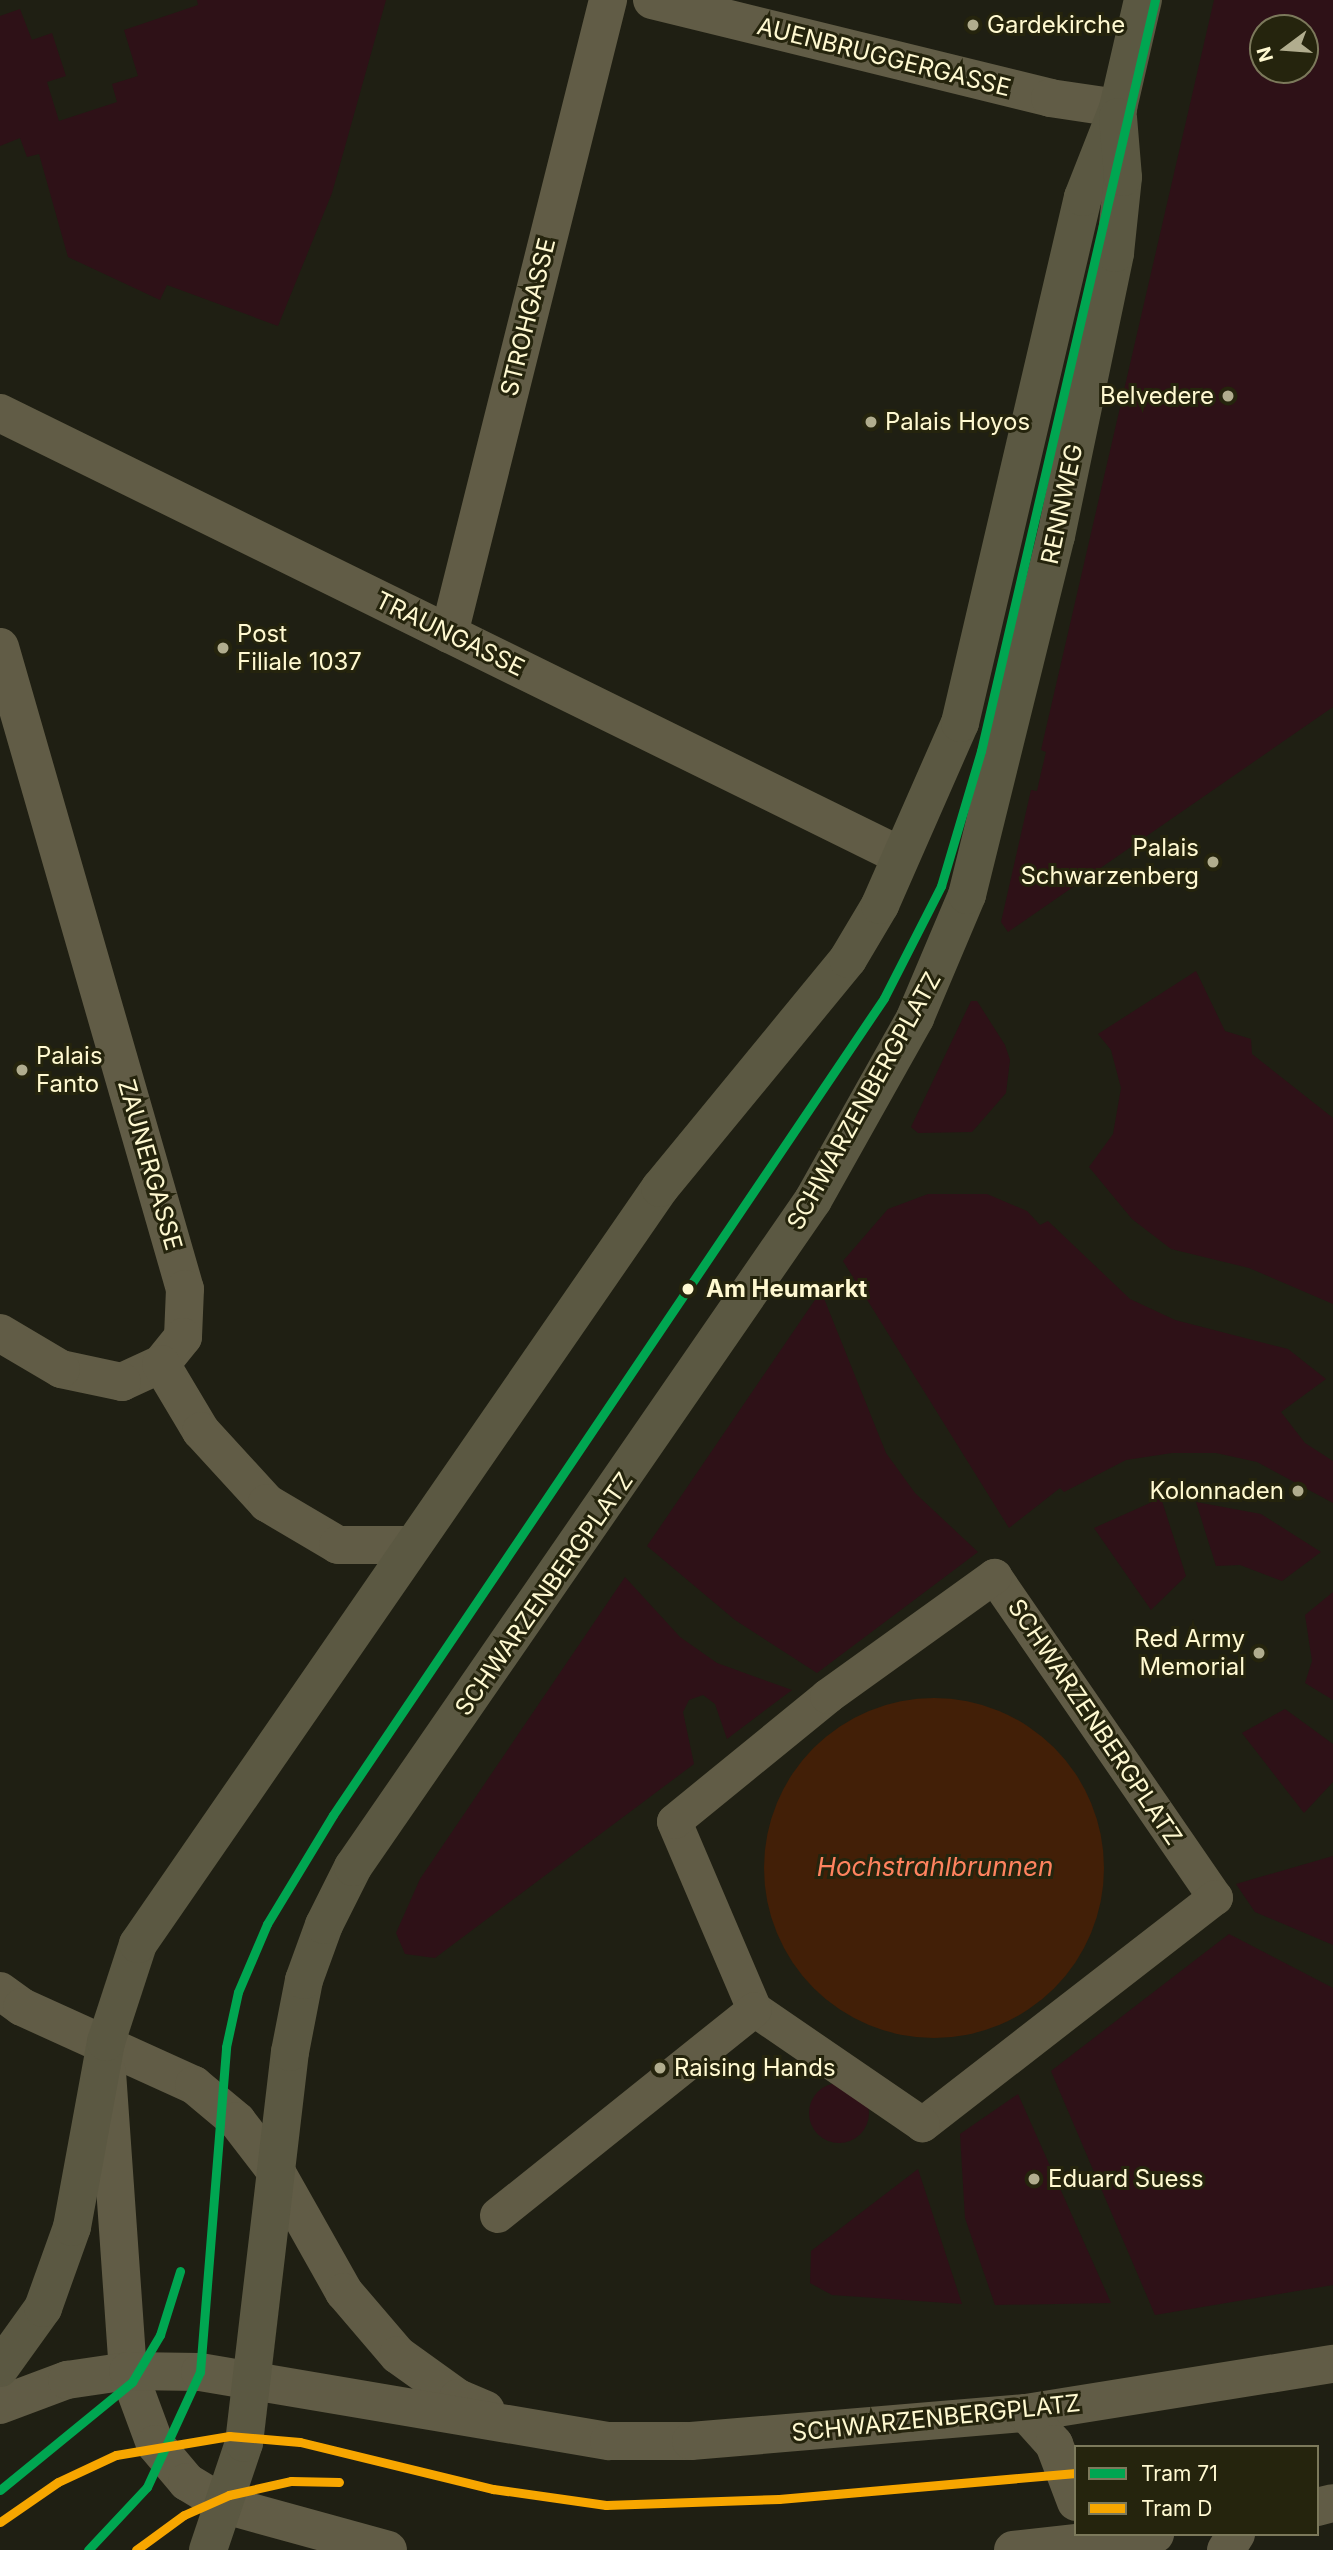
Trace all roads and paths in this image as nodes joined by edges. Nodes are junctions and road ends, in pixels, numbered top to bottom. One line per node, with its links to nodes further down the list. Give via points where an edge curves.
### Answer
1 (608, 0): 6 (street, STROHGASSE)
2 (652, 0): 4 (street, AUENBRUGGERGASSE, via 1050,98)
3 (1143, 0): 4 (main road, RENNWEG)
4 (1118, 108): 8 (main road, RENNWEG, via 1083,197 960,723); 9 (main road, RENNWEG, via 1123,177 1115,253 1056,536)
5 (0, 412): 6 (street, TRAUNGASSE)
6 (449, 634): 8 (street, TRAUNGASSE)
7 (0, 647): 11 (street, ZAUNERGASSE, via 186,1289 183,1338)
8 (899, 855): 12 (main road, via 848,959 660,1188 478,1456)
9 (967, 895): 16 (main road, SCHWARZENBERGPLATZ, via 915,1018 813,1200 353,1867 304,1980)
10 (0, 1333): 11 (street, via 61,1369 122,1382)
11 (161, 1364): 12 (street, via 201,1431 267,1503 338,1545)
12 (408, 1545): 15 (main road, via 138,1944)
13 (0, 1991): 15 (street, via 22,2007)
14 (754, 2008): 14 (street, SCHWARZENBERGPLATZ, via 674,1821 827,1696 995,1576 1215,1897 922,2124); 17 (street)
15 (106, 2042): 16 (street, SCHWARZENBERGPLATZ, via 194,2085 237,2121); 19 (main road, via 72,2227 43,2308); 20 (street)
16 (277, 2173): 21 (main road, SCHWARZENBERGPLATZ); 24 (street, SCHWARZENBERGPLATZ, via 344,2292 398,2355 458,2398)
17 (497, 2215)
18 (1333, 2364): 23 (street, SCHWARZENBERGPLATZ)
19 (0, 2368)
20 (128, 2371): 21 (street, SCHWARZENBERGPLATZ); 22 (street, SCHWARZENBERGPLATZ, via 66,2380); 26 (street, via 140,2416 159,2451 187,2482)
21 (253, 2378): 24 (street, SCHWARZENBERGPLATZ); 26 (main road, SCHWARZENBERGPLATZ, via 244,2444)
22 (0, 2404)
23 (1026, 2413): 24 (street, SCHWARZENBERGPLATZ, via 691,2441 609,2441); 25 (street, via 1054,2444)
24 (537, 2430)
25 (1074, 2497)
26 (225, 2505): 29 (main road, SCHWARZENBERGPLATZ); 30 (street)
27 (1139, 2536): 28 (street)
28 (1091, 2542): 31 (street)
29 (208, 2550)
30 (388, 2550)
31 (1013, 2550)

